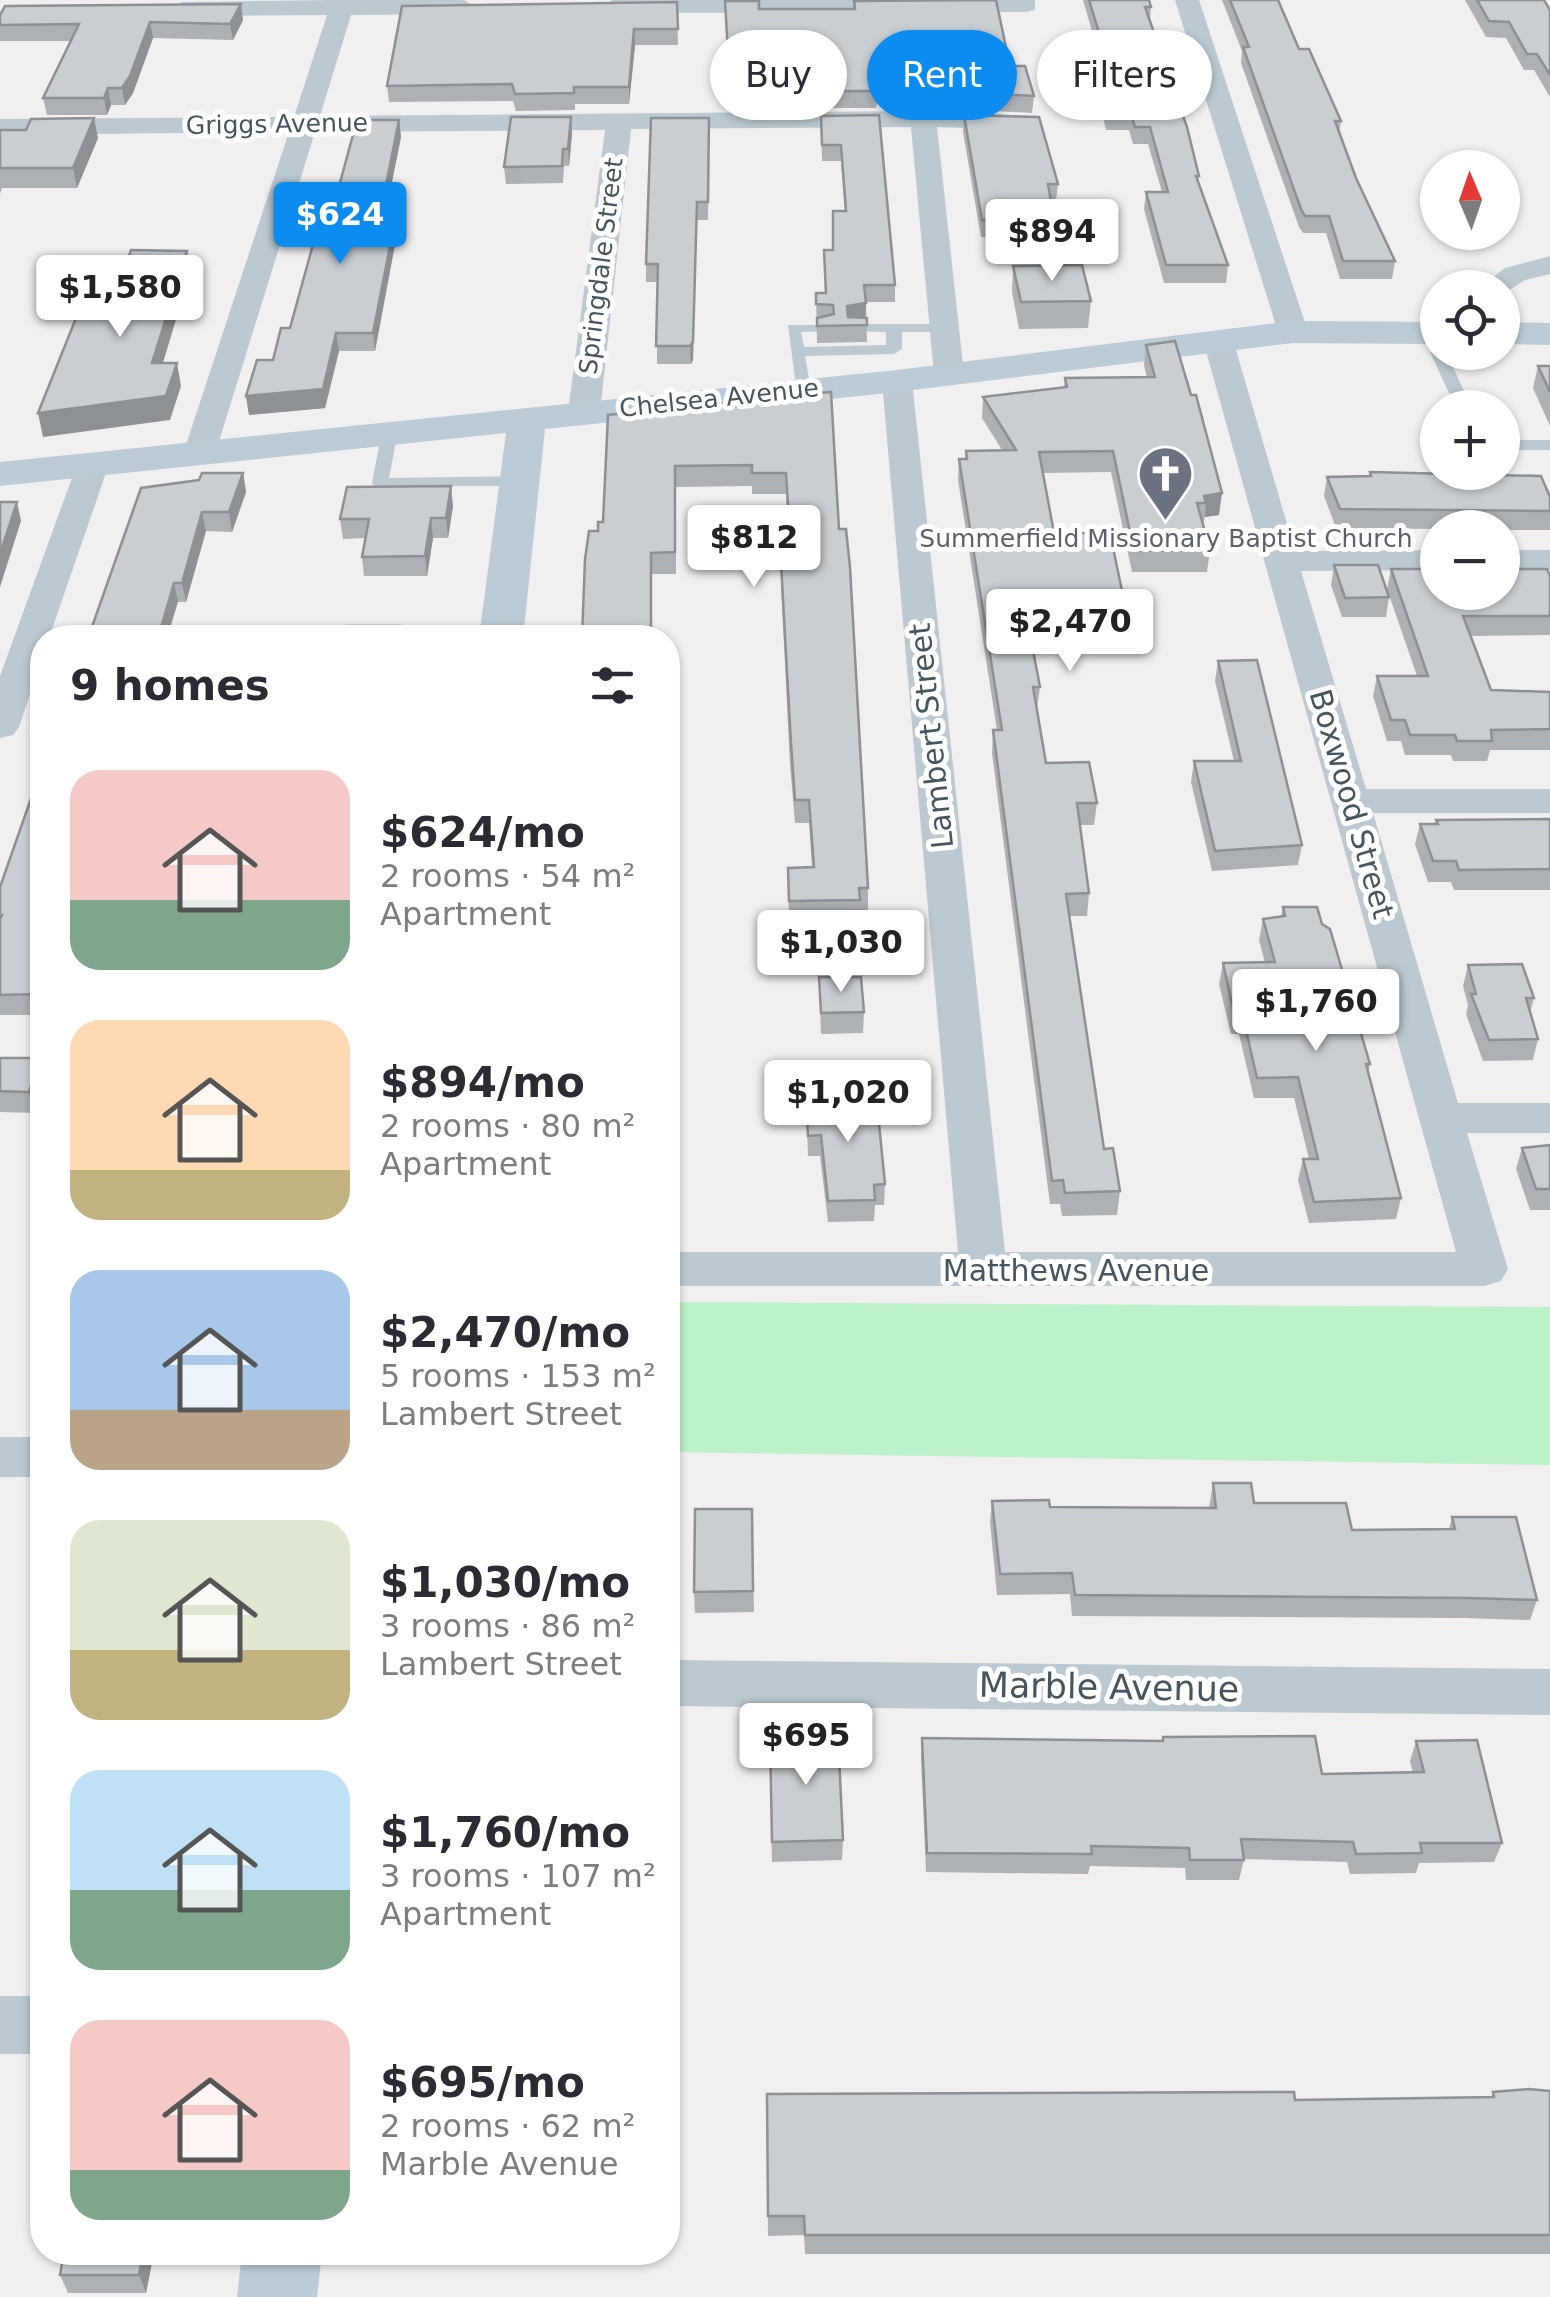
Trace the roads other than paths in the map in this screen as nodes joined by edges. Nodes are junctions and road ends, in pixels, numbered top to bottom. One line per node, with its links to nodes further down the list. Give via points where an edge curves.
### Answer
1 (1187, 0): 20 (street)
2 (343, 4): 4 (street); 6 (street); 12 (street)
3 (1026, 4): 5 (street)
4 (479, 6)
5 (596, 6)
6 (152, 9)
7 (867, 119): 10 (street, Griggs Avenue)
8 (924, 120): 19 (street)
9 (961, 120): 11 (street, Griggs Avenue)
10 (619, 121): 12 (street, Griggs Avenue); 29 (street, Springdale Street)
11 (1035, 122)
12 (302, 124): 13 (street, Griggs Avenue); 34 (street)
13 (0, 127)
14 (1550, 266): 15 (street)
15 (1520, 273)
16 (825, 328): 25 (lane, via 793,328)
17 (855, 328): 18 (lane)
18 (894, 328): 19 (lane); 26 (lane)
19 (944, 328): 27 (street)
20 (1294, 332): 23 (main road, Chelsea Avenue); 24 (main road, Chelsea Avenue)
21 (1520, 333): 22 (main road)
22 (1550, 334)
23 (1218, 340): 27 (main road, Chelsea Avenue); 41 (street, Boxwood Street)
24 (1420, 342)
25 (796, 352): 26 (lane); 28 (lane)
26 (896, 365): 27 (main road, Chelsea Avenue); 28 (main road, Chelsea Avenue); 52 (street, Lambert Street)
27 (950, 374)
28 (803, 390): 29 (main road, Chelsea Avenue)
29 (584, 412): 30 (main road, Chelsea Avenue)
30 (527, 418): 31 (main road, Chelsea Avenue); 37 (main road)
31 (390, 431): 34 (main road, Chelsea Avenue); 37 (lane, via 380,483)
32 (1520, 445): 33 (lane)
33 (1550, 445)
34 (200, 450): 35 (main road, Chelsea Avenue)
35 (93, 464): 36 (main road, Chelsea Avenue); 42 (street)
36 (0, 474)
37 (520, 482): 43 (main road)
38 (1420, 560): 41 (street)
39 (1520, 560): 40 (street)
40 (1550, 560)
41 (1281, 561): 46 (street, Boxwood Street)
42 (36, 625)
43 (504, 625)
44 (30, 642): 45 (street)
45 (0, 727)
46 (1351, 801): 47 (street); 48 (street, Boxwood Street)
47 (1550, 801)
48 (1444, 1118): 49 (street); 51 (street, Boxwood Street)
49 (1550, 1118)
50 (680, 1269): 52 (street, Matthews Avenue)
51 (1484, 1269): 52 (street, Matthews Avenue)
52 (983, 1271)
53 (0, 1458): 54 (street)
54 (30, 1458)
55 (680, 1683): 56 (street, Marble Avenue)
56 (1550, 1692)
57 (0, 2025): 58 (street)
58 (30, 2025)
59 (281, 2265): 60 (main road)
60 (277, 2297)

